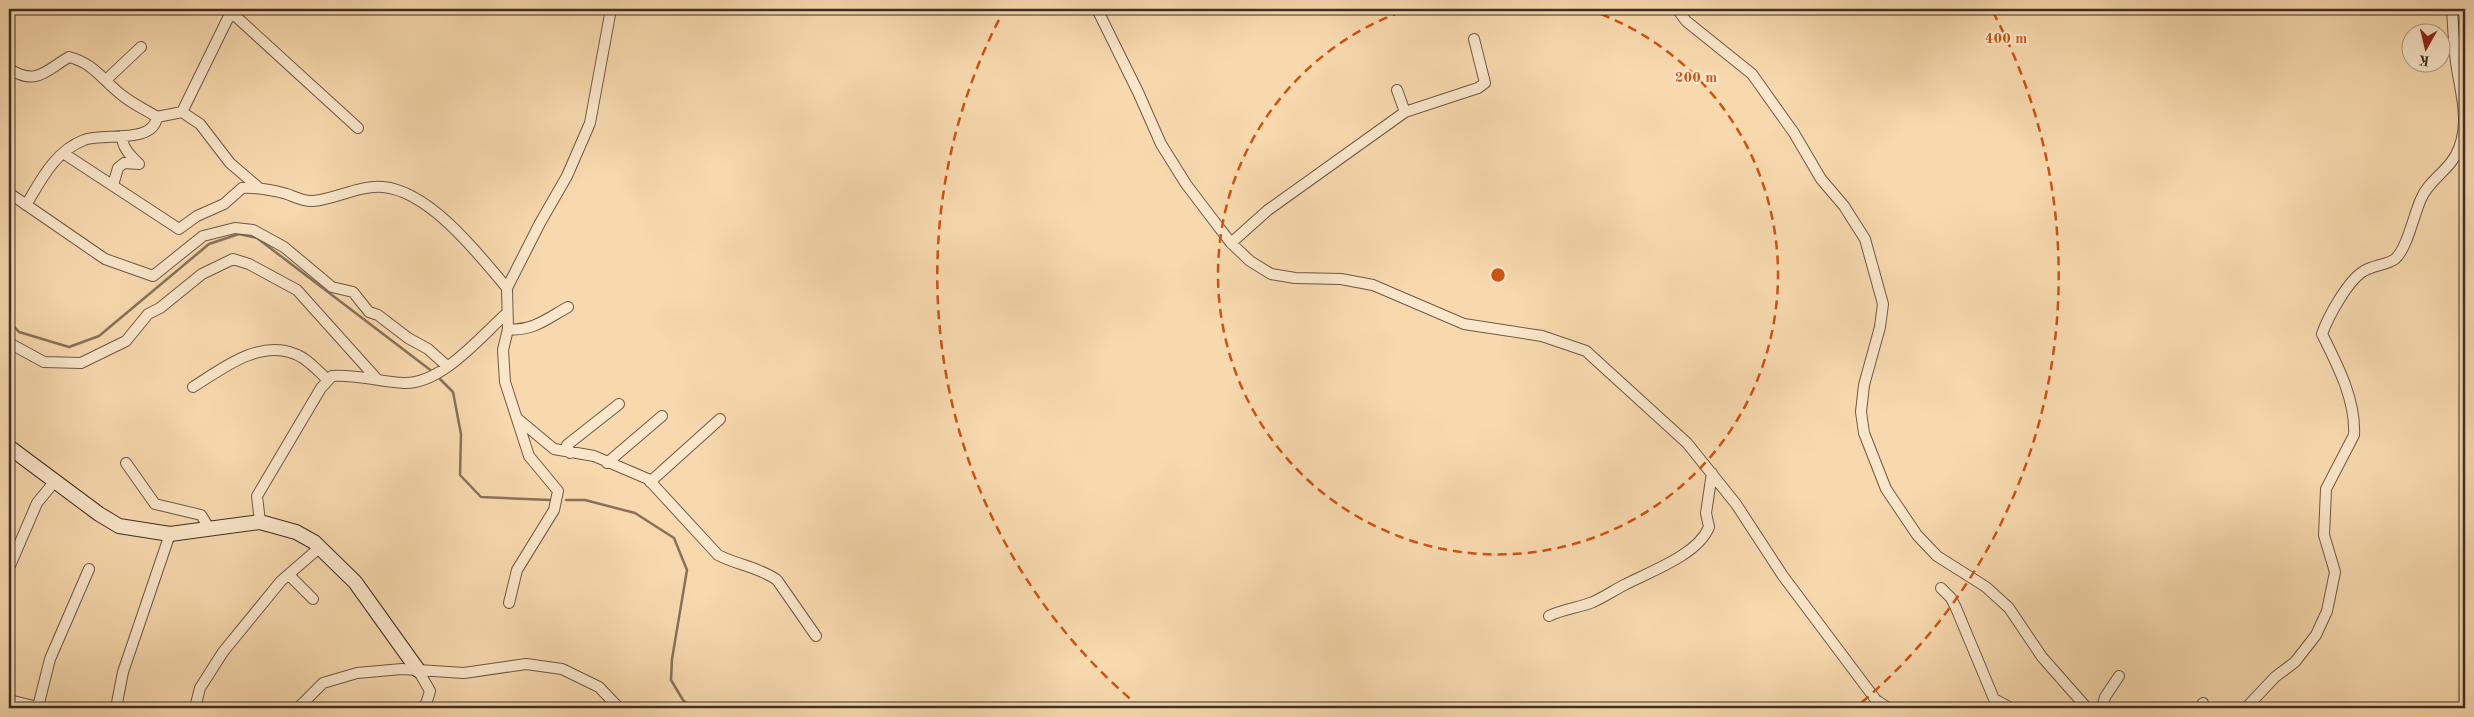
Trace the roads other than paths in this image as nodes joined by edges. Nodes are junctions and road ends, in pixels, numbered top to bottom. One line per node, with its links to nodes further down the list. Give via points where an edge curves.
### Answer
1 (611, 9): 22 (street, via 590,122 567,176)
2 (1097, 9): 21 (street, via 1161,144 1186,184)
3 (1677, 9): 65 (street, via 1686,21 1752,74 1865,239 1883,304 1861,412 1864,434 1886,489 1917,535 1937,556 1986,587 2009,608 2042,657)
4 (2452, 9): 67 (street, via 2464,129 2459,149 2450,166 2424,192 2402,250 2395,259 2362,272 2339,300 2322,334 2353,407 2355,425 2354,435 2326,489 2324,535 2335,572 2326,611 2316,635 2294,662)
5 (230, 10): 11 (street); 14 (street)
6 (1474, 39): 12 (street, via 1485,82 1478,88)
7 (141, 47): 9 (street)
8 (9, 69): 9 (street, via 22,77 36,78 69,56 83,60)
9 (107, 79): 13 (street, via 122,96)
10 (1397, 90): 12 (street)
11 (182, 112): 13 (street); 18 (street, via 200,124 230,162)
12 (1405, 112): 21 (street, via 1268,210)
13 (157, 117): 15 (street, via 151,128 141,134)
14 (358, 128)
15 (122, 136): 16 (street, via 86,139); 17 (street, via 122,143 139,164 124,164 118,168)
16 (63, 153): 17 (street); 20 (street, via 47,170)
17 (113, 185): 18 (street, via 179,229 197,216 224,204 242,188)
18 (258, 187): 22 (street, via 311,202 361,188 383,187 401,191 432,210 470,245)
19 (9, 192): 20 (street)
20 (26, 205): 27 (street, via 105,259 153,276 202,236 235,228 253,230 284,247 332,287 353,292 369,312 428,349)
21 (1231, 243): 39 (street, via 1250,261 1271,274 1341,279 1373,285 1464,324 1542,336 1586,351 1687,443)
22 (507, 288): 24 (street)
23 (568, 307): 25 (street, via 532,328 521,331)
24 (507, 313): 25 (street); 27 (street)
25 (508, 329): 33 (street, via 503,350 505,382)
26 (9, 343): 28 (street, via 44,362 81,364 126,341 148,314 202,274 233,259 297,290)
27 (444, 368): 28 (street, via 420,381 404,383)
28 (376, 378): 29 (street, via 344,375 332,376)
29 (328, 380): 30 (street, via 296,354 267,348); 42 (street, via 257,496)
30 (193, 387)
31 (619, 404): 36 (street, via 567,444)
32 (662, 416): 38 (street)
33 (518, 419): 36 (street, via 544,444); 51 (street, via 529,456 558,491 554,510 517,570)
34 (720, 419): 41 (street)
35 (9, 446): 40 (street)
36 (570, 454): 38 (street, via 594,456)
37 (126, 463): 43 (street, via 155,504 201,515)
38 (607, 463): 41 (street)
39 (1712, 473): 52 (street, via 1706,513 1709,527 1689,550 1648,575 1590,603); 63 (street, via 1815,620 1876,700)
40 (55, 480): 44 (street, via 98,514 119,526); 46 (street, via 37,504)
41 (650, 482): 53 (street, via 718,554 729,561 768,573 777,580)
42 (260, 522): 43 (street); 45 (street, via 296,532)
43 (210, 528): 44 (street)
44 (170, 534): 58 (street, via 123,672)
45 (319, 548): 48 (street); 54 (street, via 355,582)
46 (9, 568)
47 (89, 569): 57 (street, via 50,659)
48 (289, 575): 50 (street); 59 (street, via 223,652 200,688)
49 (1941, 588): 64 (street, via 1956,608 1994,699)
50 (313, 599)
51 (509, 603)
52 (1549, 616)
53 (816, 636)
54 (418, 670): 60 (street, via 357,673 322,683); 61 (street, via 430,691 426,704); 62 (street, via 464,673 526,664 562,668 598,687)
55 (2119, 676): 66 (street)
56 (9, 700): 57 (street)
57 (40, 708)
58 (116, 708)
59 (195, 708)
60 (298, 708)
61 (421, 708)
62 (619, 708)
63 (1888, 708)
64 (2011, 708)
65 (2087, 708)
66 (2102, 708)
67 (2246, 708)

